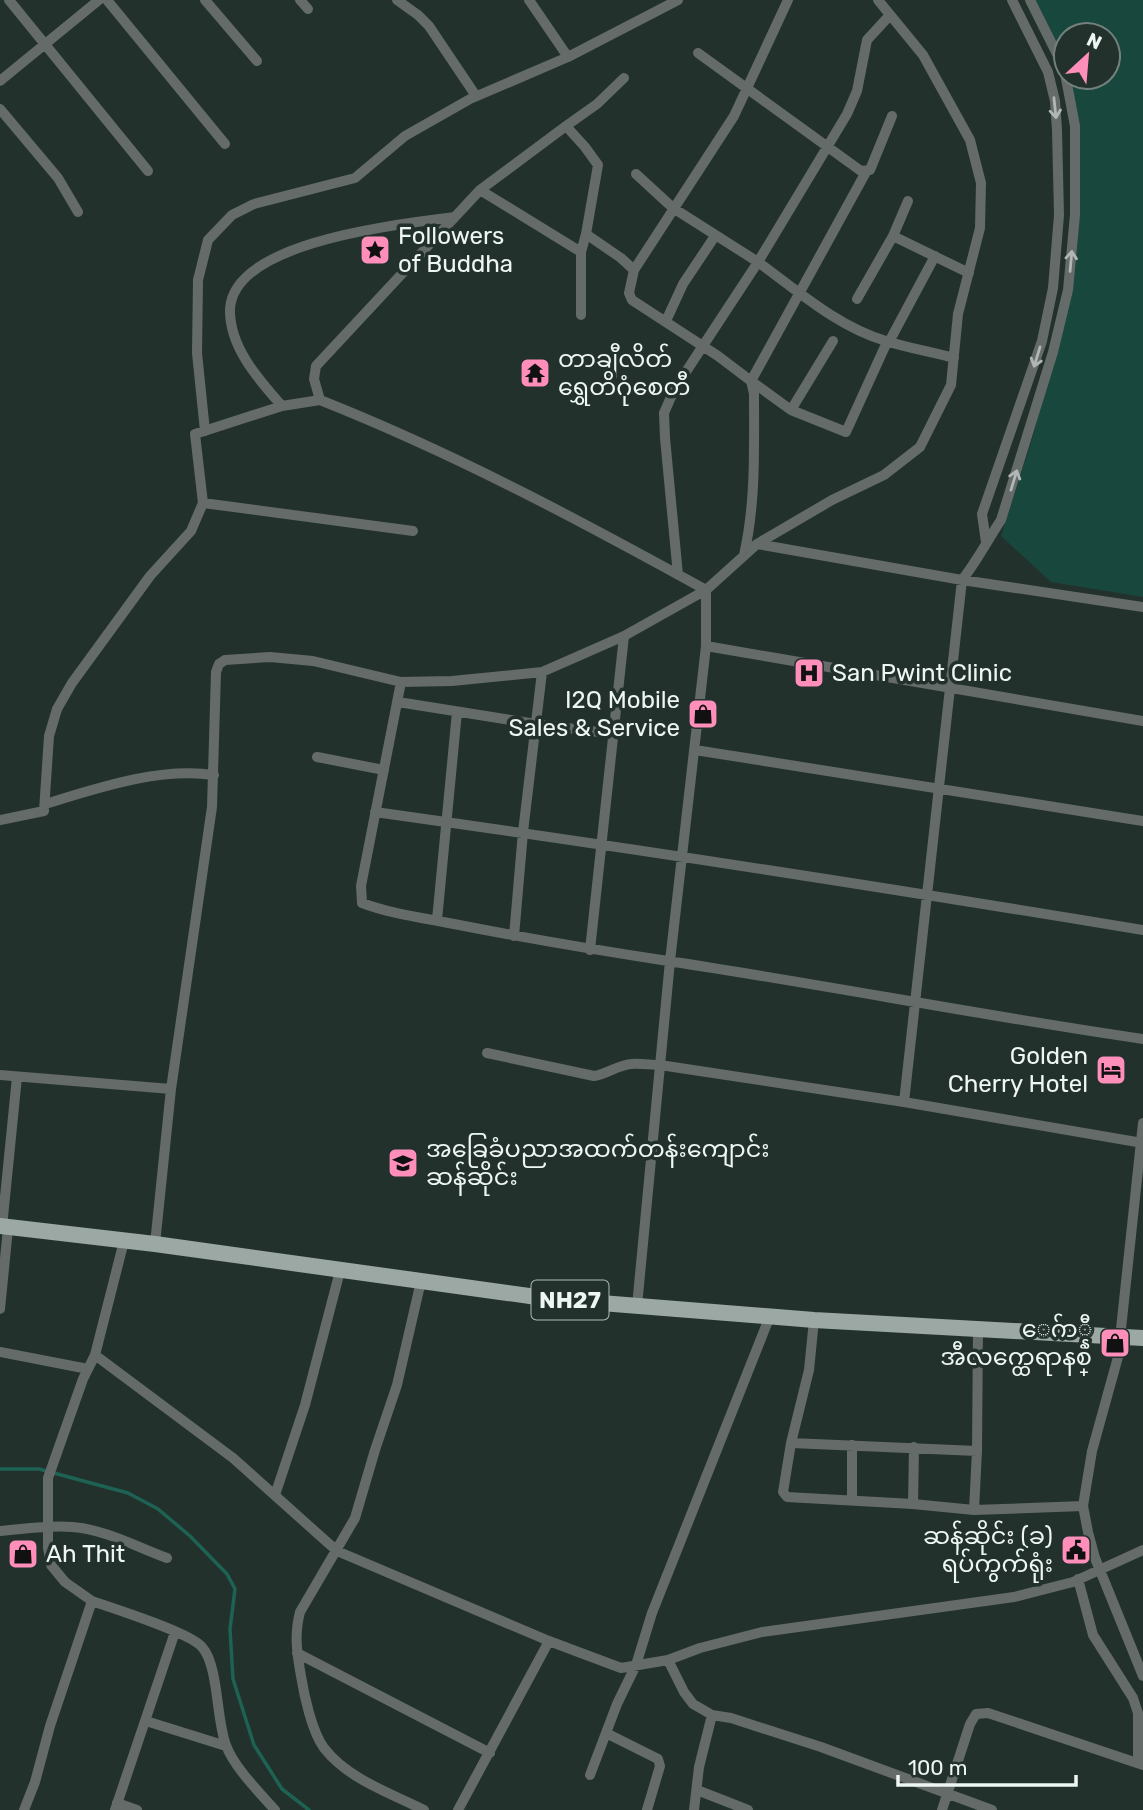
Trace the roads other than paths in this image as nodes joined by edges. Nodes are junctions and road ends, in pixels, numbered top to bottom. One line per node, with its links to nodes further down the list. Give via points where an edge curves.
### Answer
1 (9, 0): 15 (street)
2 (99, 0): 15 (street)
3 (107, 0): 26 (street)
4 (205, 0): 18 (street)
5 (397, 0): 22 (street, via 429,26)
6 (529, 0): 17 (street)
7 (647, 0): 13 (street)
8 (678, 0): 13 (street)
9 (788, 0): 21 (street)
10 (878, 0): 14 (street)
11 (1012, 0): 59 (street, one-way to 59, via 1051,81 1059,215 1051,302 1026,392 982,514)
12 (1030, 0): 59 (street, one-way to 12, via 1001,520 1053,352 1068,290 1075,215 1075,125 1063,68)
13 (654, 10): 17 (street)
14 (890, 15): 27 (street, via 867,40 857,91); 43 (street, via 923,55 970,139 981,183 980,228)
15 (44, 44): 20 (street); 28 (street)
16 (698, 53): 21 (street)
17 (568, 57): 22 (street)
18 (257, 61)
19 (624, 78): 25 (street)
20 (0, 81)
21 (748, 88): 27 (street); 33 (street)
22 (476, 96): 56 (street, via 405,136 355,178 254,204 232,215 208,240 198,281 197,329)
23 (0, 109): 34 (street, via 58,178)
24 (892, 116): 29 (street)
25 (565, 126): 31 (street); 36 (street, via 598,165)
26 (225, 144)
27 (828, 148): 29 (street); 41 (street)
28 (148, 171)
29 (866, 172): 44 (street)
30 (636, 174): 33 (street)
31 (480, 190): 35 (street); 39 (street)
32 (908, 201): 38 (street)
33 (673, 208): 37 (street); 42 (street)
34 (78, 212)
35 (455, 217): 53 (street, via 316,366 314,379); 54 (street, via 355,232 298,247 259,267 236,290 230,309 234,334 252,371)
36 (586, 234): 39 (street); 42 (street)
37 (715, 236): 41 (street); 47 (street, via 682,284)
38 (892, 236): 40 (street); 45 (street)
39 (581, 252): 46 (street)
40 (935, 256): 43 (street); 49 (street)
41 (758, 262): 44 (street); 50 (street)
42 (634, 270): 47 (street, via 630,297)
43 (969, 273): 51 (street, via 958,314)
44 (798, 292): 49 (street, via 814,305); 52 (street)
45 (857, 299)
46 (581, 315)
47 (666, 321): 50 (street)
48 (832, 341): 55 (street)
49 (888, 342): 51 (street); 55 (street, via 846,432)
50 (702, 345): 52 (street); 62 (street, via 664,413)
51 (954, 358): 60 (street, via 951,385 920,447 884,475)
52 (751, 381): 55 (street); 61 (street, via 754,492)
53 (320, 400): 54 (street); 62 (street, via 472,466)
54 (282, 406): 56 (street)
55 (791, 410)
56 (205, 431): 57 (street, via 195,433)
57 (203, 503): 58 (street); 81 (street, via 191,531 150,576 57,709 49,736)
58 (413, 531)
59 (986, 542): 63 (street)
60 (757, 544): 61 (street); 63 (street)
61 (744, 555): 64 (street)
62 (678, 575): 64 (street)
63 (962, 580): 65 (street); 70 (street)
64 (706, 590): 66 (street); 67 (street)
65 (1143, 607)
66 (624, 636): 68 (street); 75 (street)
67 (706, 646): 70 (street); 76 (street)
68 (542, 672): 69 (street); 74 (street)
69 (401, 682): 71 (street); 79 (street, via 313,661 270,657 225,660 216,671)
70 (949, 687): 73 (street); 80 (street)
71 (398, 702): 72 (street); 78 (street)
72 (457, 712): 74 (street); 85 (street)
73 (1143, 721)
74 (536, 724): 75 (street); 86 (street)
75 (614, 734): 87 (street)
76 (695, 750): 80 (street); 88 (street)
77 (317, 757): 78 (street)
78 (384, 770): 82 (street)
79 (214, 775): 81 (street, via 158,776); 101 (street)
80 (937, 788): 84 (street); 89 (street)
81 (44, 804): 83 (street, via 44,811)
82 (375, 812): 85 (street); 90 (street, via 362,903)
83 (0, 820)
84 (1143, 821)
85 (447, 822): 86 (street); 90 (street)
86 (523, 832): 87 (street); 92 (street)
87 (601, 844): 88 (street); 93 (street)
88 (682, 858): 89 (street); 94 (street)
89 (927, 894): 91 (street); 95 (street)
90 (437, 920): 92 (street)
91 (1143, 930)
92 (514, 936): 93 (street)
93 (590, 950): 94 (street)
94 (670, 961): 95 (street); 98 (street)
95 (914, 1001): 96 (street); 102 (street)
96 (1143, 1039)
97 (487, 1053): 98 (street, via 594,1076 632,1064)
98 (660, 1065): 102 (street); 110 (street)
99 (0, 1075): 100 (street)
100 (17, 1077): 101 (street); 105 (street)
101 (171, 1089): 107 (street)
102 (904, 1102): 104 (street)
103 (1143, 1123): 104 (street)
104 (1142, 1143): 115 (street)
105 (3, 1227): 106 (main road, NH27); 111 (street)
106 (124, 1241): 107 (main road, NH27); 118 (street)
107 (155, 1244): 108 (main road, NH27)
108 (340, 1270): 109 (main road, NH27); 124 (street, via 305,1405)
109 (421, 1281): 110 (main road, NH27); 132 (street, via 397,1385 355,1518)
110 (637, 1306): 112 (main road, NH27)
111 (0, 1309)
112 (770, 1316): 113 (main road, NH27); 141 (street, via 652,1613)
113 (814, 1320): 114 (main road, NH27); 120 (street, via 809,1370)
114 (978, 1329): 115 (main road, NH27); 123 (street)
115 (1119, 1336): 116 (main road, NH27); 127 (street)
116 (1143, 1338)
117 (0, 1352): 119 (street)
118 (95, 1355): 119 (street); 124 (street)
119 (88, 1369): 129 (street, via 48,1478)
120 (791, 1443): 121 (street); 125 (street, via 783,1492 787,1497)
121 (852, 1445): 122 (street); 125 (street)
122 (914, 1447): 123 (street); 126 (street)
123 (977, 1451): 128 (street)
124 (275, 1495): 132 (street)
125 (852, 1500): 126 (street)
126 (913, 1504): 128 (street)
127 (1083, 1506): 128 (street); 134 (street)
128 (974, 1510)
129 (49, 1526): 130 (street); 133 (street, via 101,1534); 136 (street, via 51,1565 65,1583)
130 (0, 1531)
131 (1143, 1550): 134 (street)
132 (337, 1551): 138 (street); 139 (street, via 300,1612)
133 (167, 1558)
134 (1101, 1570): 135 (street); 142 (street)
135 (1078, 1579): 140 (street, via 1014,1597 762,1632); 148 (street, via 1093,1635 1133,1698)
136 (92, 1601): 137 (street); 153 (street)
137 (174, 1632): 144 (street); 146 (street, via 200,1644 210,1658)
138 (549, 1641): 141 (street, via 621,1668); 147 (street)
139 (297, 1653): 147 (street); 156 (street, via 322,1746 357,1777)
140 (667, 1660): 141 (street); 143 (street, via 693,1704)
141 (636, 1665): 145 (street)
142 (1143, 1676)
143 (712, 1715): 150 (street); 151 (street, via 821,1747)
144 (146, 1721): 146 (street); 152 (street)
145 (606, 1733): 149 (street); 158 (street, via 659,1759)
146 (226, 1746): 155 (street)
147 (490, 1753): 157 (street)
148 (1140, 1764): 151 (street, via 988,1713 976,1714)
149 (590, 1775)
150 (697, 1790): 159 (street); 160 (street)
151 (947, 1794): 161 (street); 162 (street)
152 (116, 1807): 154 (street)
153 (24, 1810)
154 (137, 1810)
155 (275, 1810)
156 (424, 1810)
157 (458, 1810)
158 (647, 1810)
159 (694, 1810)
160 (748, 1810)
161 (942, 1810)
162 (992, 1810)

